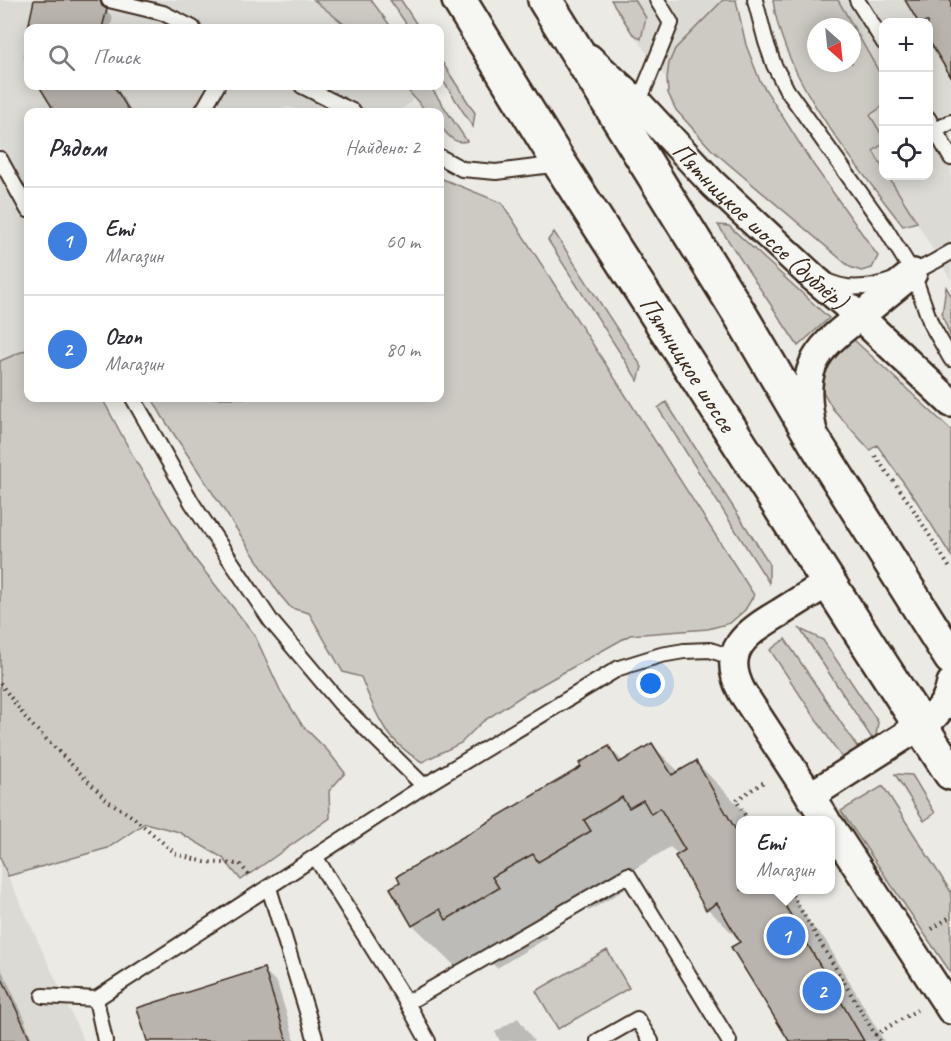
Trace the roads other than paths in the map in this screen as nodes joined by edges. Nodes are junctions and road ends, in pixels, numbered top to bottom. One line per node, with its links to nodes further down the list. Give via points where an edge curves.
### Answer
1 (110, 0): 8 (lane, via 163,13)
2 (438, 0): 11 (main road)
3 (459, 0): 11 (main road, Пятницкое шоссе)
4 (545, 0): 10 (main road)
5 (657, 0): 14 (lane, via 671,23)
6 (755, 0): 27 (lane, via 770,53 787,90)
7 (857, 0): 9 (lane)
8 (185, 24)
9 (879, 36)
10 (574, 44): 14 (street, Пятницкое шоссе (дублёр)); 20 (main road)
11 (501, 68): 24 (main road, Пятницкое шоссе)
12 (215, 90): 15 (lane)
13 (310, 90): 16 (lane)
14 (638, 103): 20 (lane); 28 (street, Пятницкое шоссе (дублёр), via 713,184)
15 (204, 108)
16 (346, 108)
17 (951, 122): 18 (lane)
18 (933, 124)
19 (933, 126): 23 (lane)
20 (637, 145): 33 (main road)
21 (0, 159): 25 (lane)
22 (444, 159): 24 (lane, via 462,169 496,172)
23 (951, 159)
24 (560, 164): 34 (main road, Пятницкое шоссе)
25 (24, 203)
26 (947, 256): 27 (lane)
27 (913, 273): 28 (lane, via 874,285 848,287); 29 (street); 30 (lane, via 931,324)
28 (815, 279): 29 (street, Пятницкое шоссе (дублёр))
29 (860, 316): 32 (street, Пятницкое шоссе (дублёр)); 33 (street, via 840,330 816,356 807,405)
30 (951, 358)
31 (135, 402): 40 (lane, via 192,503 271,621 340,703)
32 (951, 403)
33 (815, 442): 36 (main road)
34 (829, 582): 35 (street, via 751,631); 38 (main road, Пятницкое шоссе)
35 (734, 658): 40 (lane, via 710,650 684,651 619,668); 41 (street, via 742,692)
36 (951, 658)
37 (951, 683): 38 (street, via 941,709)
38 (920, 726): 39 (main road, Пятницкое шоссе); 41 (street)
39 (951, 773)
40 (424, 786): 44 (lane)
41 (810, 796): 42 (street)
42 (823, 816)
43 (835, 834): 49 (street)
44 (316, 858): 45 (lane); 48 (lane)
45 (266, 890): 47 (lane); 51 (lane)
46 (43, 996): 47 (lane)
47 (96, 999): 50 (lane)
48 (407, 1003): 52 (lane); 55 (lane, via 628,875)
49 (951, 1010)
50 (105, 1041)
51 (316, 1041)
52 (428, 1041)
53 (598, 1041): 54 (lane, via 637,1018)
54 (651, 1041)
55 (729, 1041)

